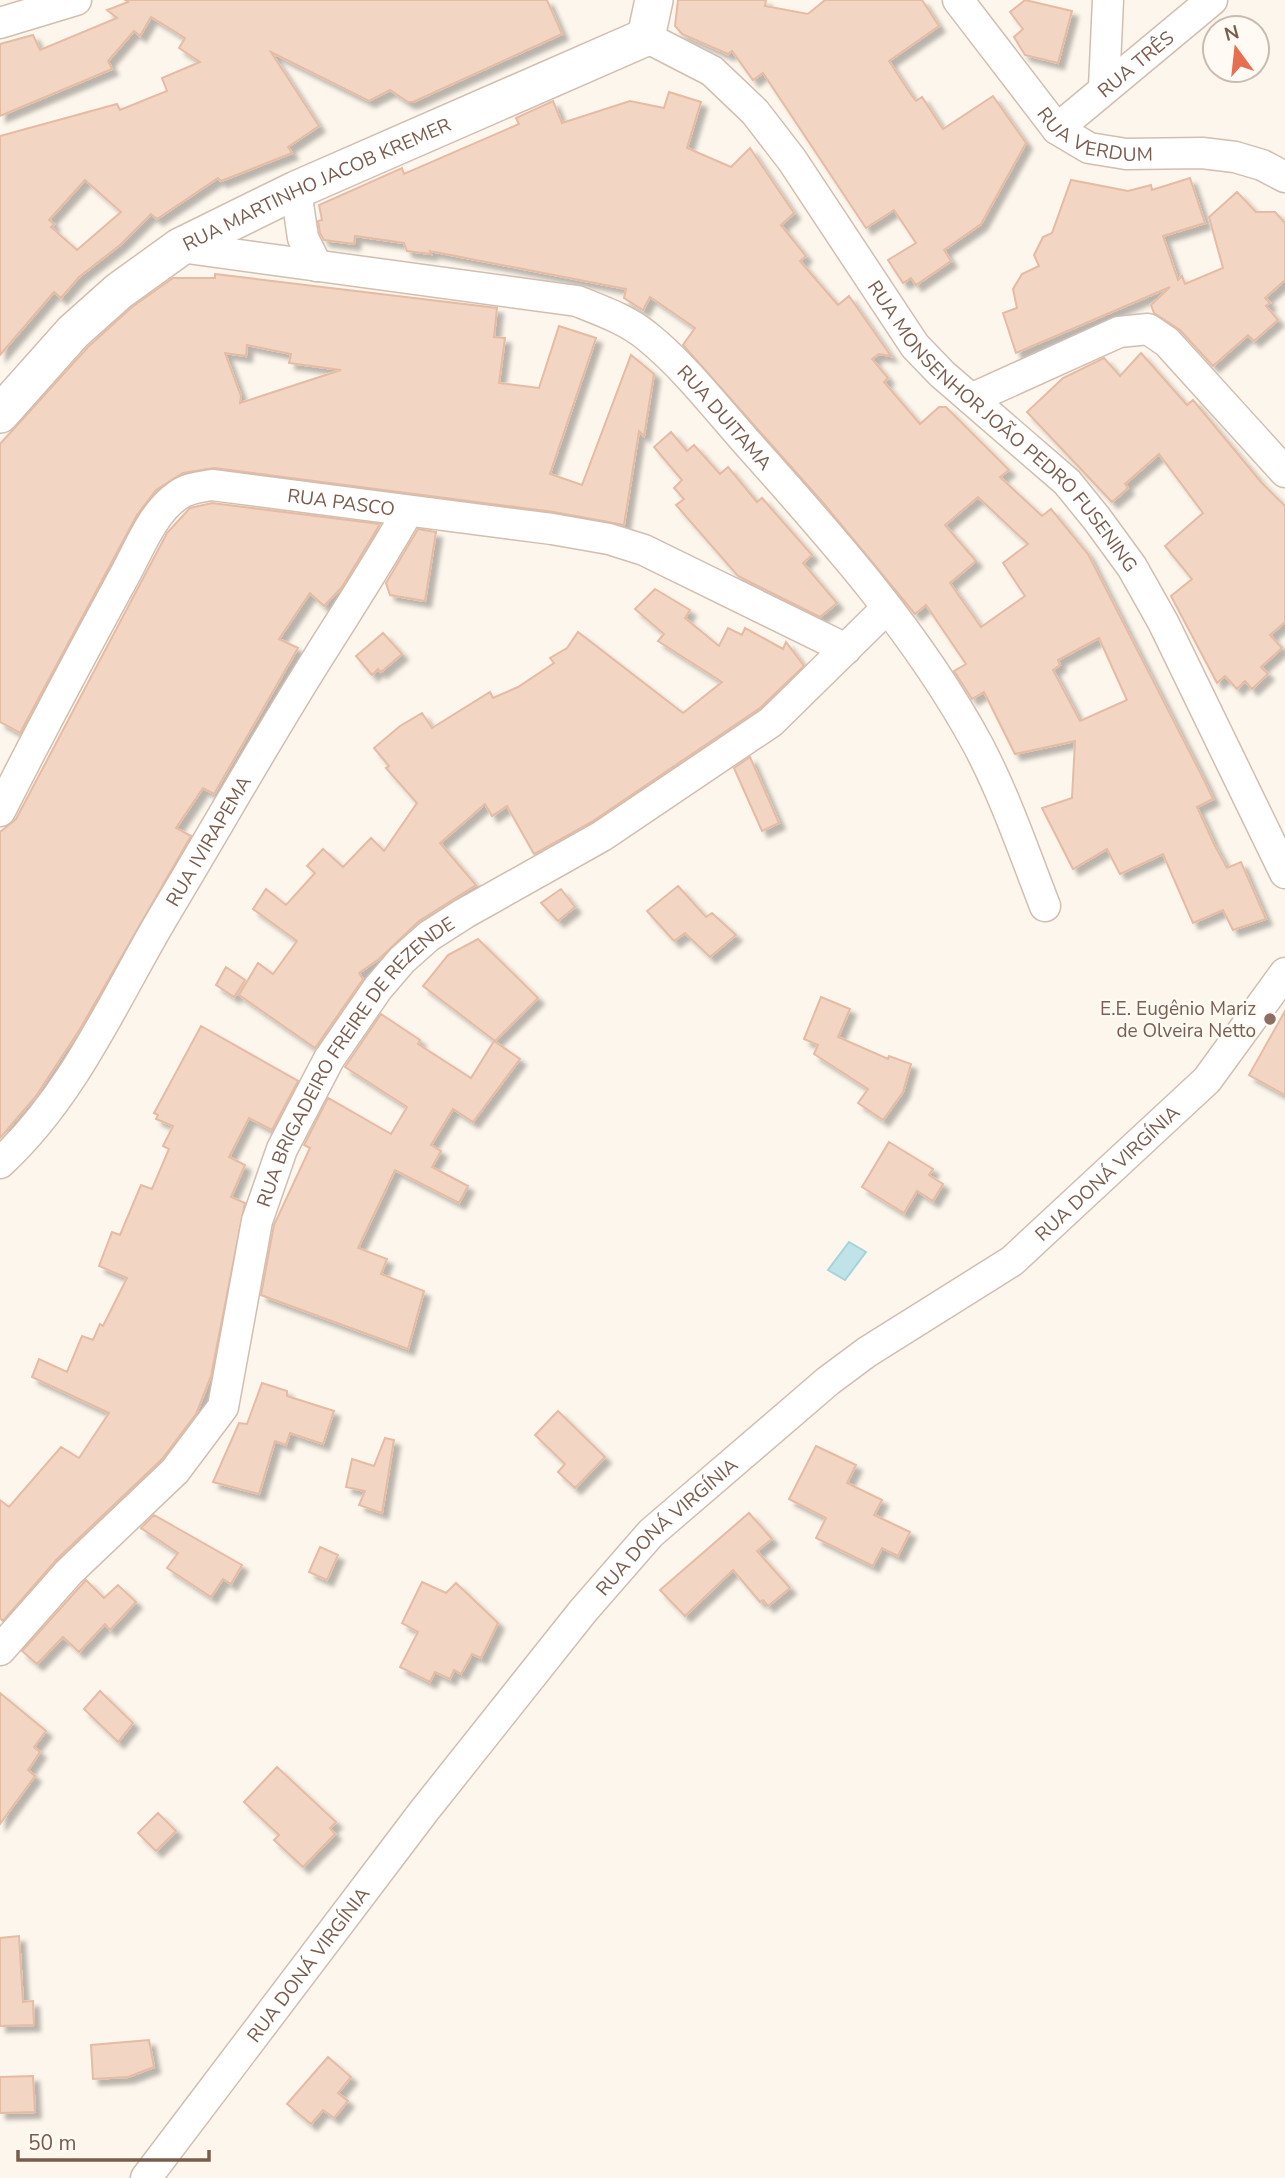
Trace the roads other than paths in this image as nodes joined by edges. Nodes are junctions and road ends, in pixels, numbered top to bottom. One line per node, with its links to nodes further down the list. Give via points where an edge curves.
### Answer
1 (76, 0): 6 (street)
2 (654, 0): 7 (street)
3 (958, 0): 9 (street, RUA VERDUM)
4 (1108, 0): 8 (street)
5 (1212, 0): 8 (street, RUA TRÊS)
6 (0, 23)
7 (646, 37): 11 (street, RUA MARTINHO JACOB KREMER); 14 (street, RUA MONSENHOR JOÃO PEDRO FUSENING, via 712,71 755,112 915,346)
8 (1104, 88): 9 (street, RUA TRÊS)
9 (1056, 129): 10 (street, RUA VERDUM, via 1089,148 1126,154 1235,157)
10 (1285, 177)
11 (296, 190): 12 (street, RUA MARTINHO JACOB KREMER); 13 (street, via 303,237)
12 (180, 247): 13 (street, RUA DUITAMA); 15 (street, RUA MARTINHO JACOB KREMER, via 73,332)
13 (317, 266): 18 (street, RUA DUITAMA, via 578,301 646,335 797,499)
14 (971, 399): 16 (street, via 1119,332 1147,329 1167,342); 21 (street, RUA MONSENHOR JOÃO PEDRO FUSENING, via 1067,482 1132,567)
15 (0, 415)
16 (1285, 472)
17 (408, 511): 19 (street, RUA PASCO, via 609,539 644,551); 20 (street, RUA PASCO, via 212,485 177,496 144,540); 24 (street, RUA IVIRAPEMA, via 123,983 61,1096)
18 (887, 608): 19 (street, RUA BRIGADEIRO FREIRE DE REZENDE); 22 (street, RUA DUITAMA, via 933,669 978,745)
19 (846, 649): 25 (street, RUA BRIGADEIRO FREIRE DE REZENDE, via 771,722 602,836 429,936 378,988 329,1059 282,1149 257,1221 223,1407 175,1471 77,1563)
20 (0, 811)
21 (1285, 873)
22 (1045, 906)
23 (1285, 973): 26 (street, RUA DONÁ VIRGÍNIA, via 1207,1080 1012,1261 828,1381 651,1533 432,1801)
24 (0, 1163)
25 (0, 1650)
26 (146, 2178)

